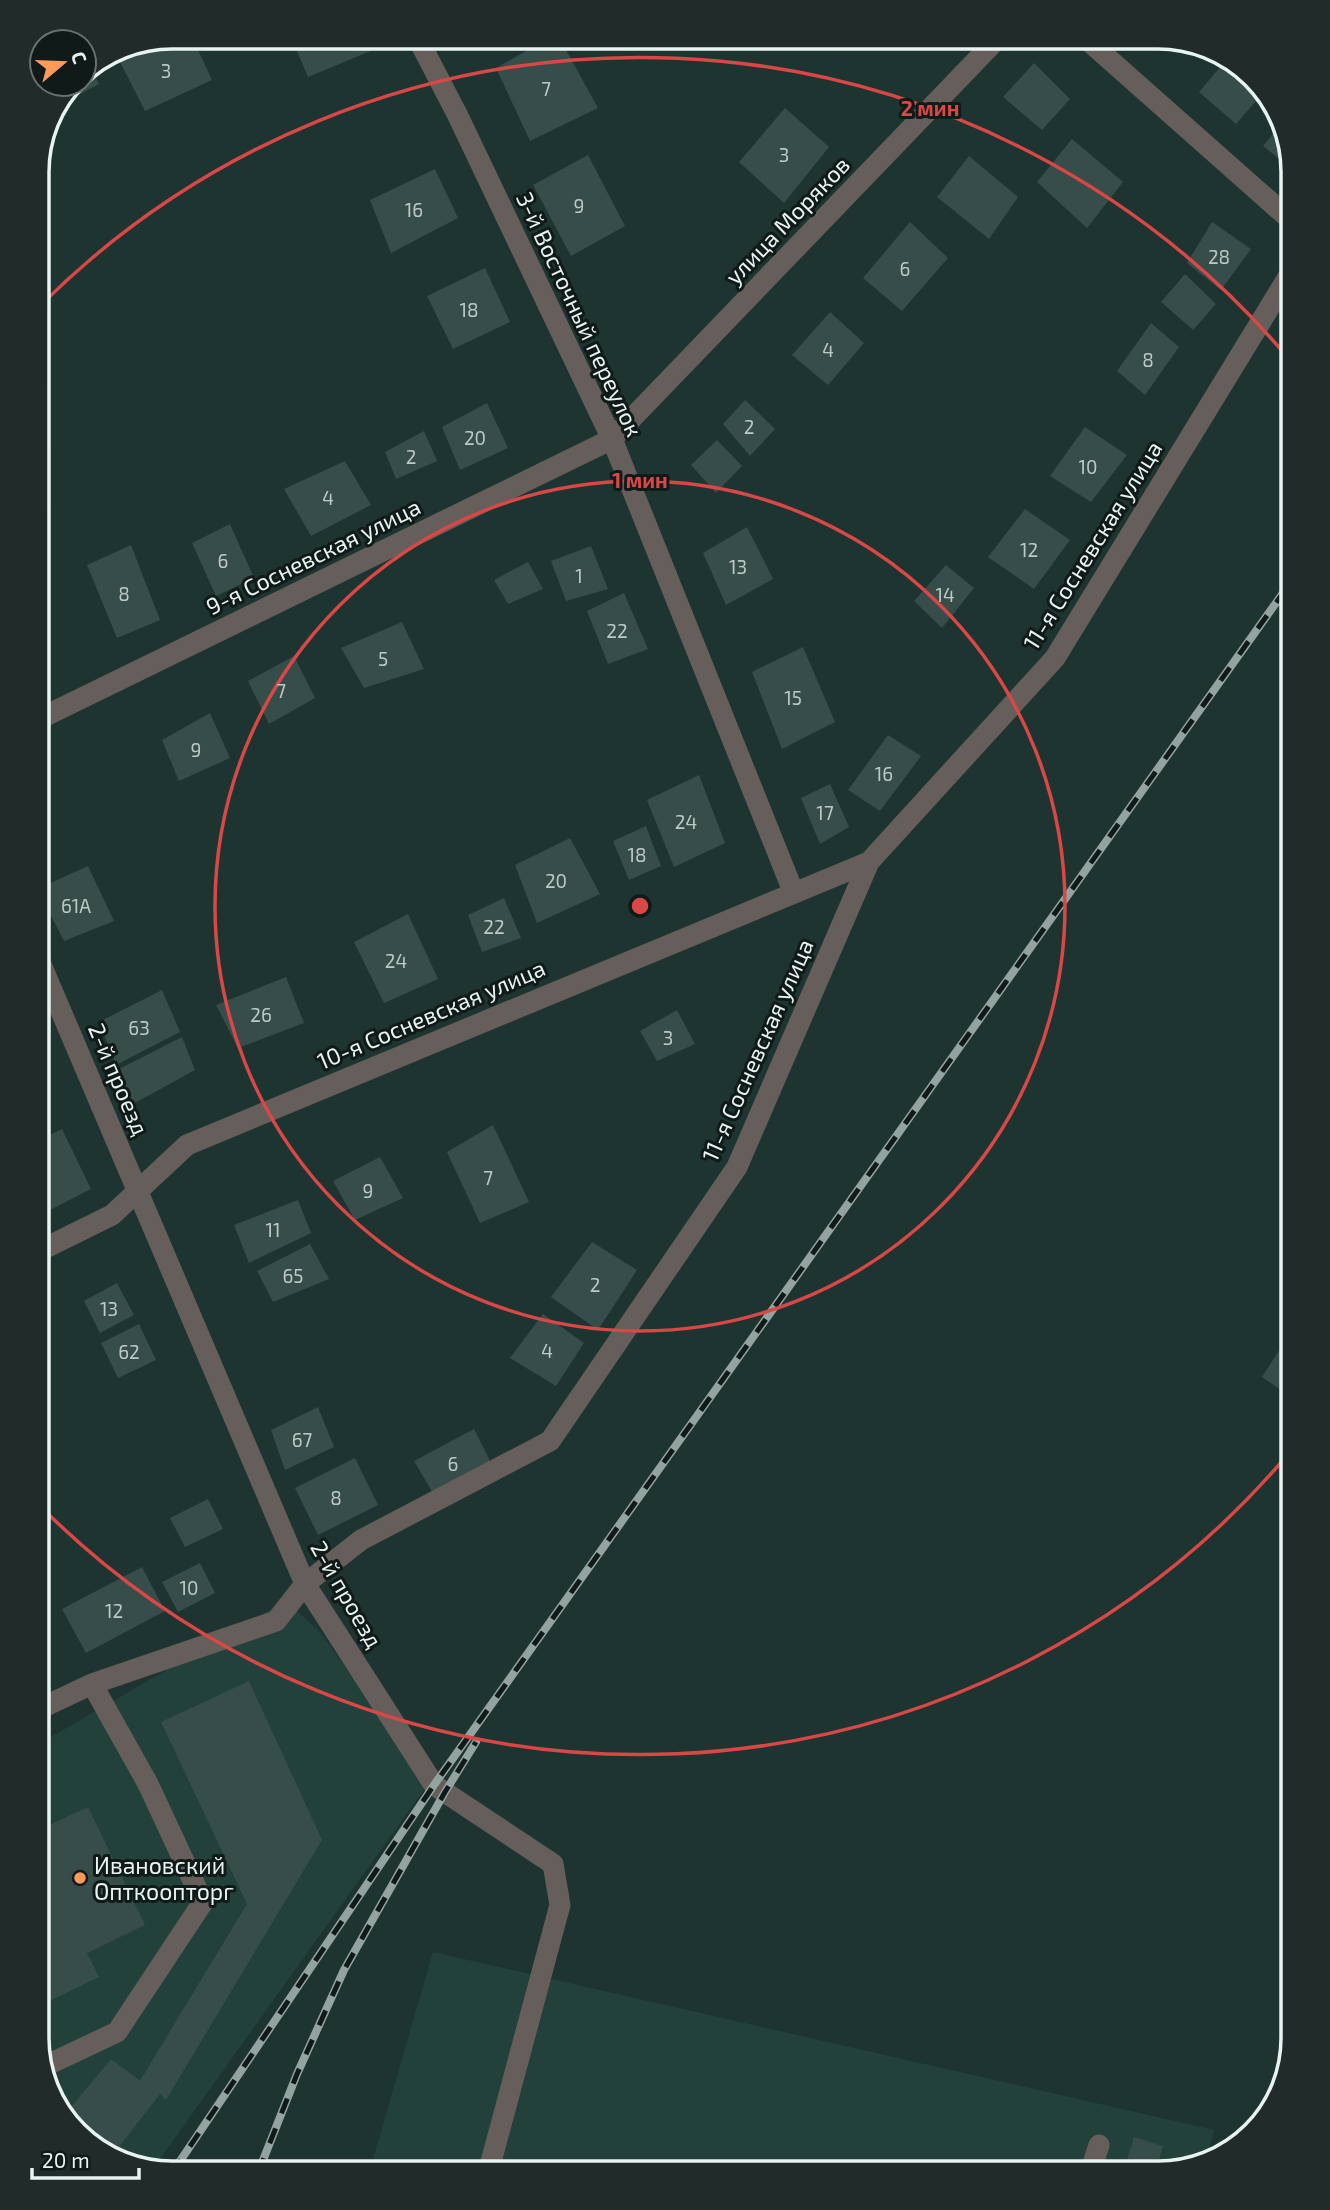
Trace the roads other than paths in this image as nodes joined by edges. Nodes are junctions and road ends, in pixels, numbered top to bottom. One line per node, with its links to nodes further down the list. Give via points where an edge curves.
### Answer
1 (423, 49): 6 (street, 3-й Восточный переулок)
2 (987, 49): 6 (street, улица Моряков)
3 (1098, 49): 4 (street)
4 (1281, 211)
5 (1281, 290): 8 (street, 11-я Сосневская улица, via 1055,658)
6 (612, 439): 7 (street, 9-я Сосневская улица); 9 (street, 3-й Восточный переулок)
7 (49, 714)
8 (869, 862): 9 (street, 10-я Сосневская улица); 13 (street, 11-я Сосневская улица, via 737,1167 551,1441 361,1540)
9 (793, 891): 11 (street, 10-я Сосневская улица, via 187,1145)
10 (49, 983): 11 (street, 2-й проезд)
11 (138, 1189): 12 (street, 10-я Сосневская улица, via 112,1215); 13 (street, 2-й проезд)
12 (49, 1246)
13 (309, 1589): 14 (street, 11-я Сосневская улица, via 276,1620); 18 (street, 2-й проезд, via 434,1785 553,1864 560,1905)
14 (92, 1684): 15 (street, 11-я Сосневская улица); 16 (street, via 148,1784 203,1902 117,2032)
15 (49, 1704)
16 (51, 2063)
17 (1098, 2145): 19 (street)
18 (491, 2161)
19 (1093, 2161)

